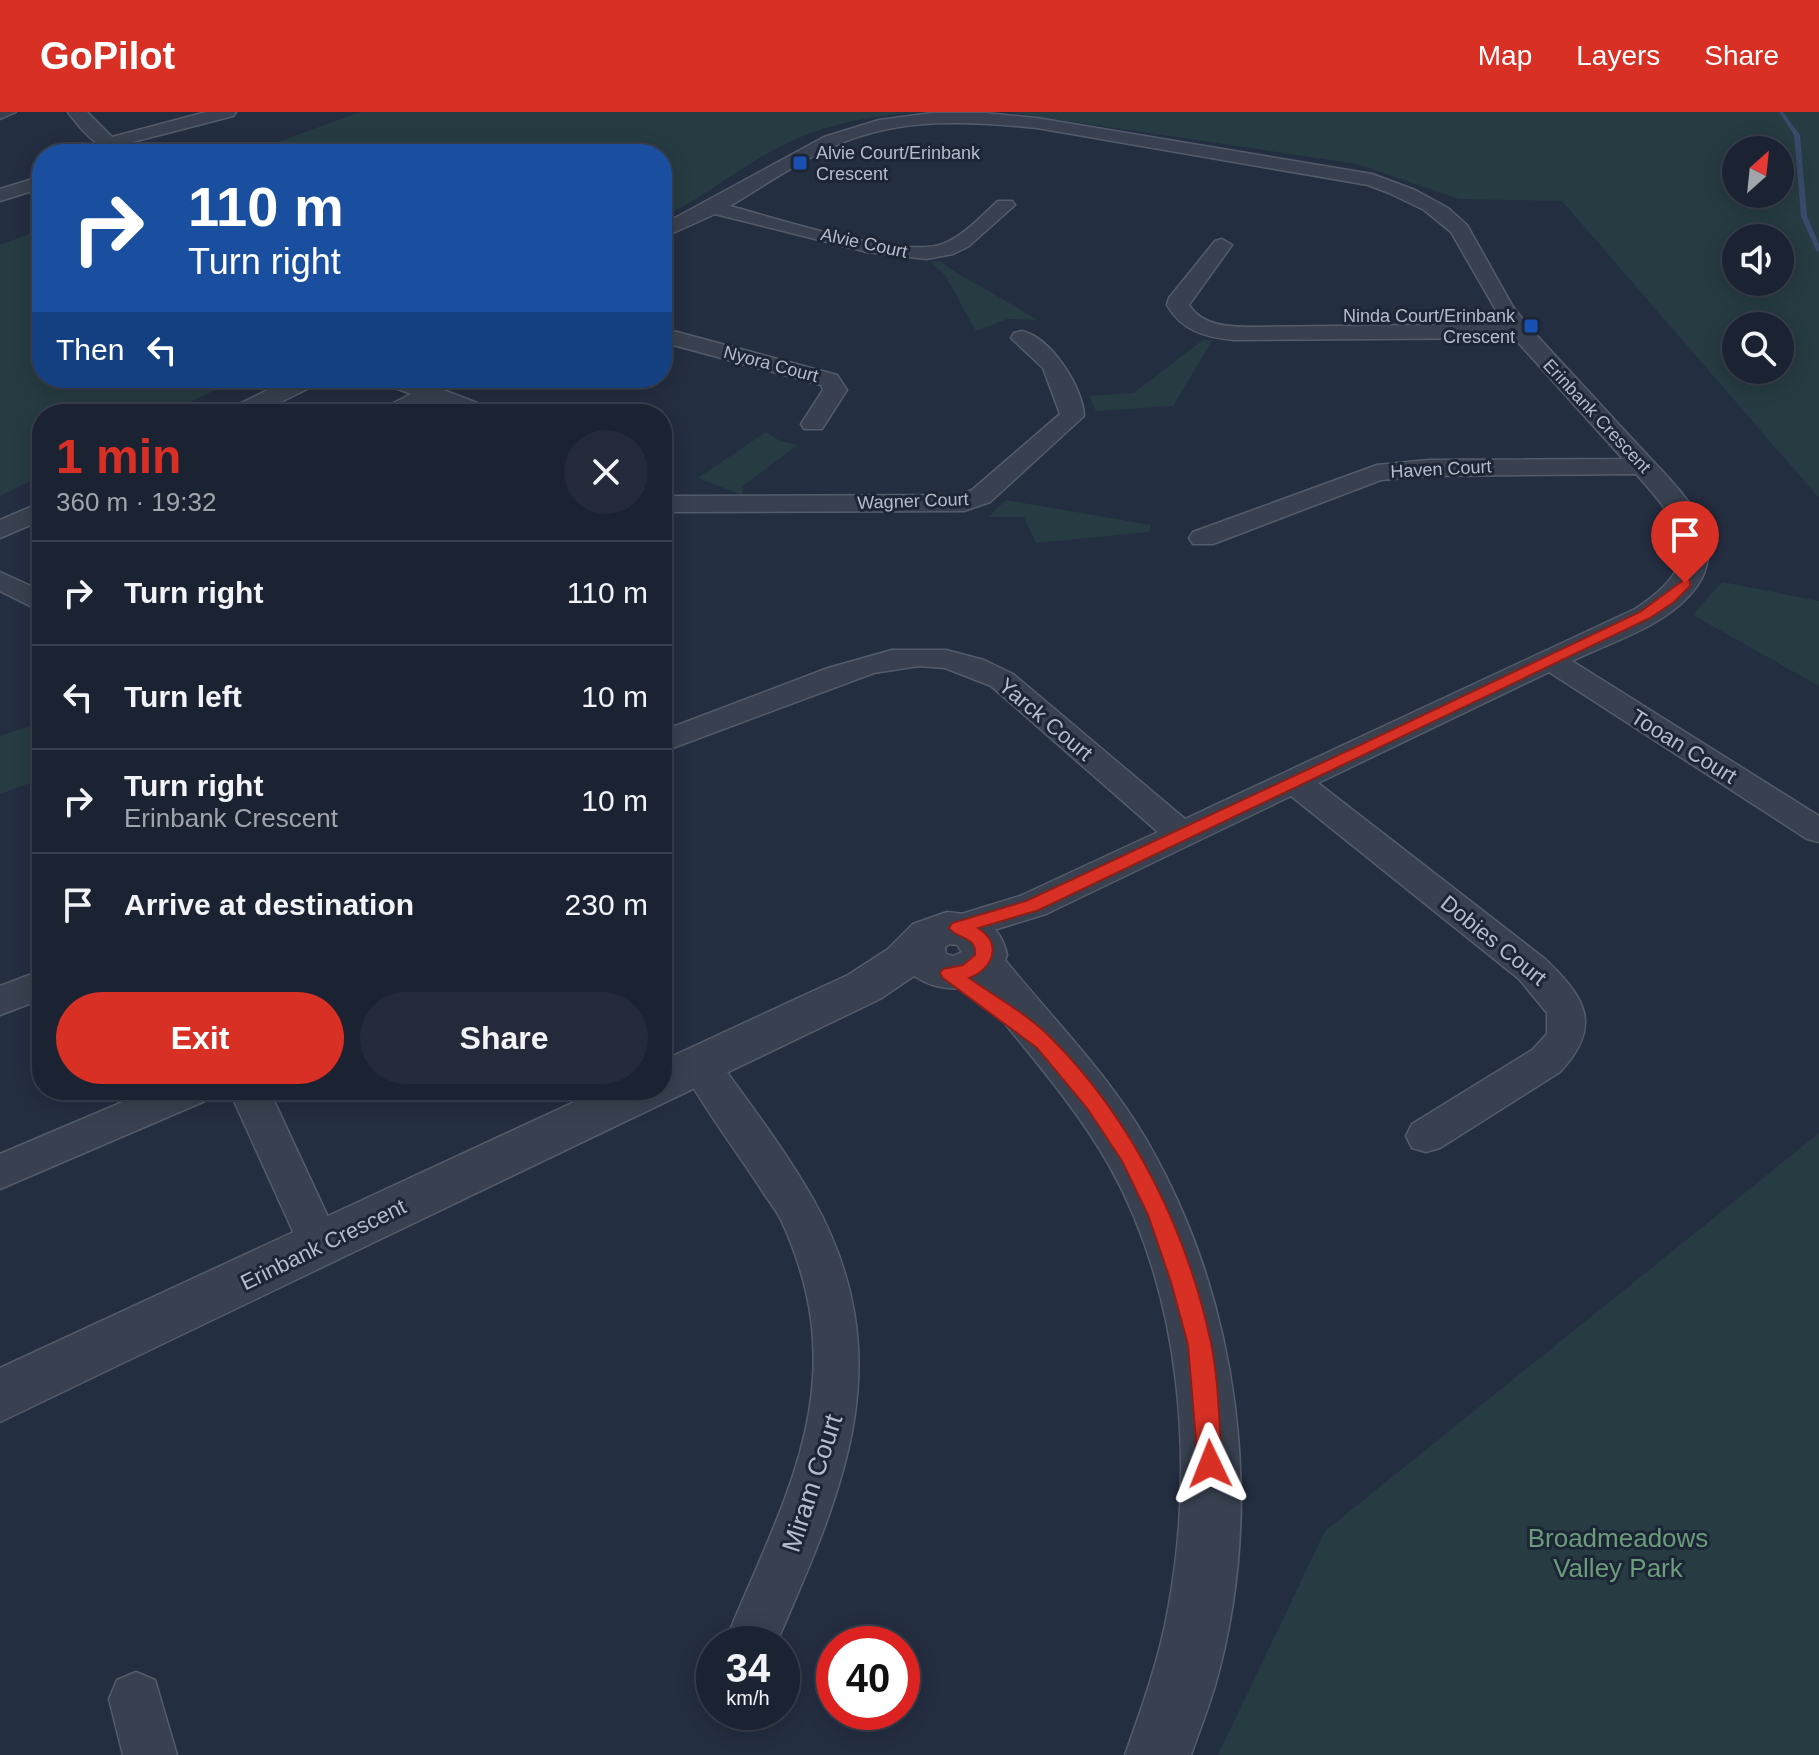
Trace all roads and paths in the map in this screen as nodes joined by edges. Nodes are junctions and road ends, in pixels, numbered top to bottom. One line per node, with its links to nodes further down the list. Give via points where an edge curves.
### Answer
1 (7, 112): 4 (street)
2 (77, 112): 5 (street)
3 (227, 112): 5 (street)
4 (0, 114)
5 (109, 143)
6 (32, 185): 7 (street)
7 (0, 195)
8 (1005, 205): 9 (street, Alvie Court, via 962,242 925,254 892,251)
9 (711, 207): 10 (street, Erinbank Crescent); 12 (street, Erinbank Crescent, via 828,142 866,129 953,118 1037,123 1335,172 1404,192 1460,229)
10 (672, 227)
11 (1222, 245): 12 (street, via 1178,305 1189,320 1219,331)
12 (1520, 331): 22 (street, Erinbank Crescent)
13 (672, 338): 21 (street, Nyora Court, via 829,380 835,390)
14 (1022, 338): 23 (street, Wagner Court, via 1053,365 1072,416 974,500)
15 (291, 388): 18 (street)
16 (418, 388): 17 (street)
17 (431, 393): 19 (street); 20 (street)
18 (258, 404)
19 (410, 404)
20 (459, 404)
21 (813, 424)
22 (1643, 466): 26 (street, Haven Court, via 1441,467 1377,473); 29 (street, Erinbank Crescent, via 1692,530 1695,550 1685,583 1645,615)
23 (672, 503)
24 (32, 515): 25 (street)
25 (0, 530)
26 (1203, 538)
27 (0, 580): 28 (street)
28 (32, 596)
29 (1550, 660): 31 (street, Erinbank Crescent); 32 (street, Tooan Court)
30 (672, 738): 33 (street, Yarck Court, via 878,660 948,659 1002,680)
31 (1294, 781): 33 (street, Erinbank Crescent); 41 (street, Dobies Court, via 1532,969 1565,1006 1569,1022 1562,1047)
32 (1819, 831)
33 (1182, 835): 34 (street, Erinbank Crescent, via 1033,905)
34 (956, 954): 37 (street, Erinbank Crescent, via 864,987); 48 (street, via 1044,1043 1130,1156 1159,1215 1200,1345 1211,1489 1205,1563 1194,1641)
35 (32, 988): 36 (street)
36 (0, 1001)
37 (681, 1073): 45 (street, Miram Court, via 802,1219 834,1311 840,1366 837,1409 794,1544)
38 (168, 1100): 42 (street)
39 (254, 1100): 43 (street)
40 (625, 1100): 43 (street, Erinbank Crescent)
41 (1426, 1136)
42 (0, 1172)
43 (320, 1245): 44 (street, Erinbank Crescent)
44 (0, 1396)
45 (758, 1626)
46 (136, 1699): 47 (street)
47 (150, 1755)
48 (1158, 1755)

